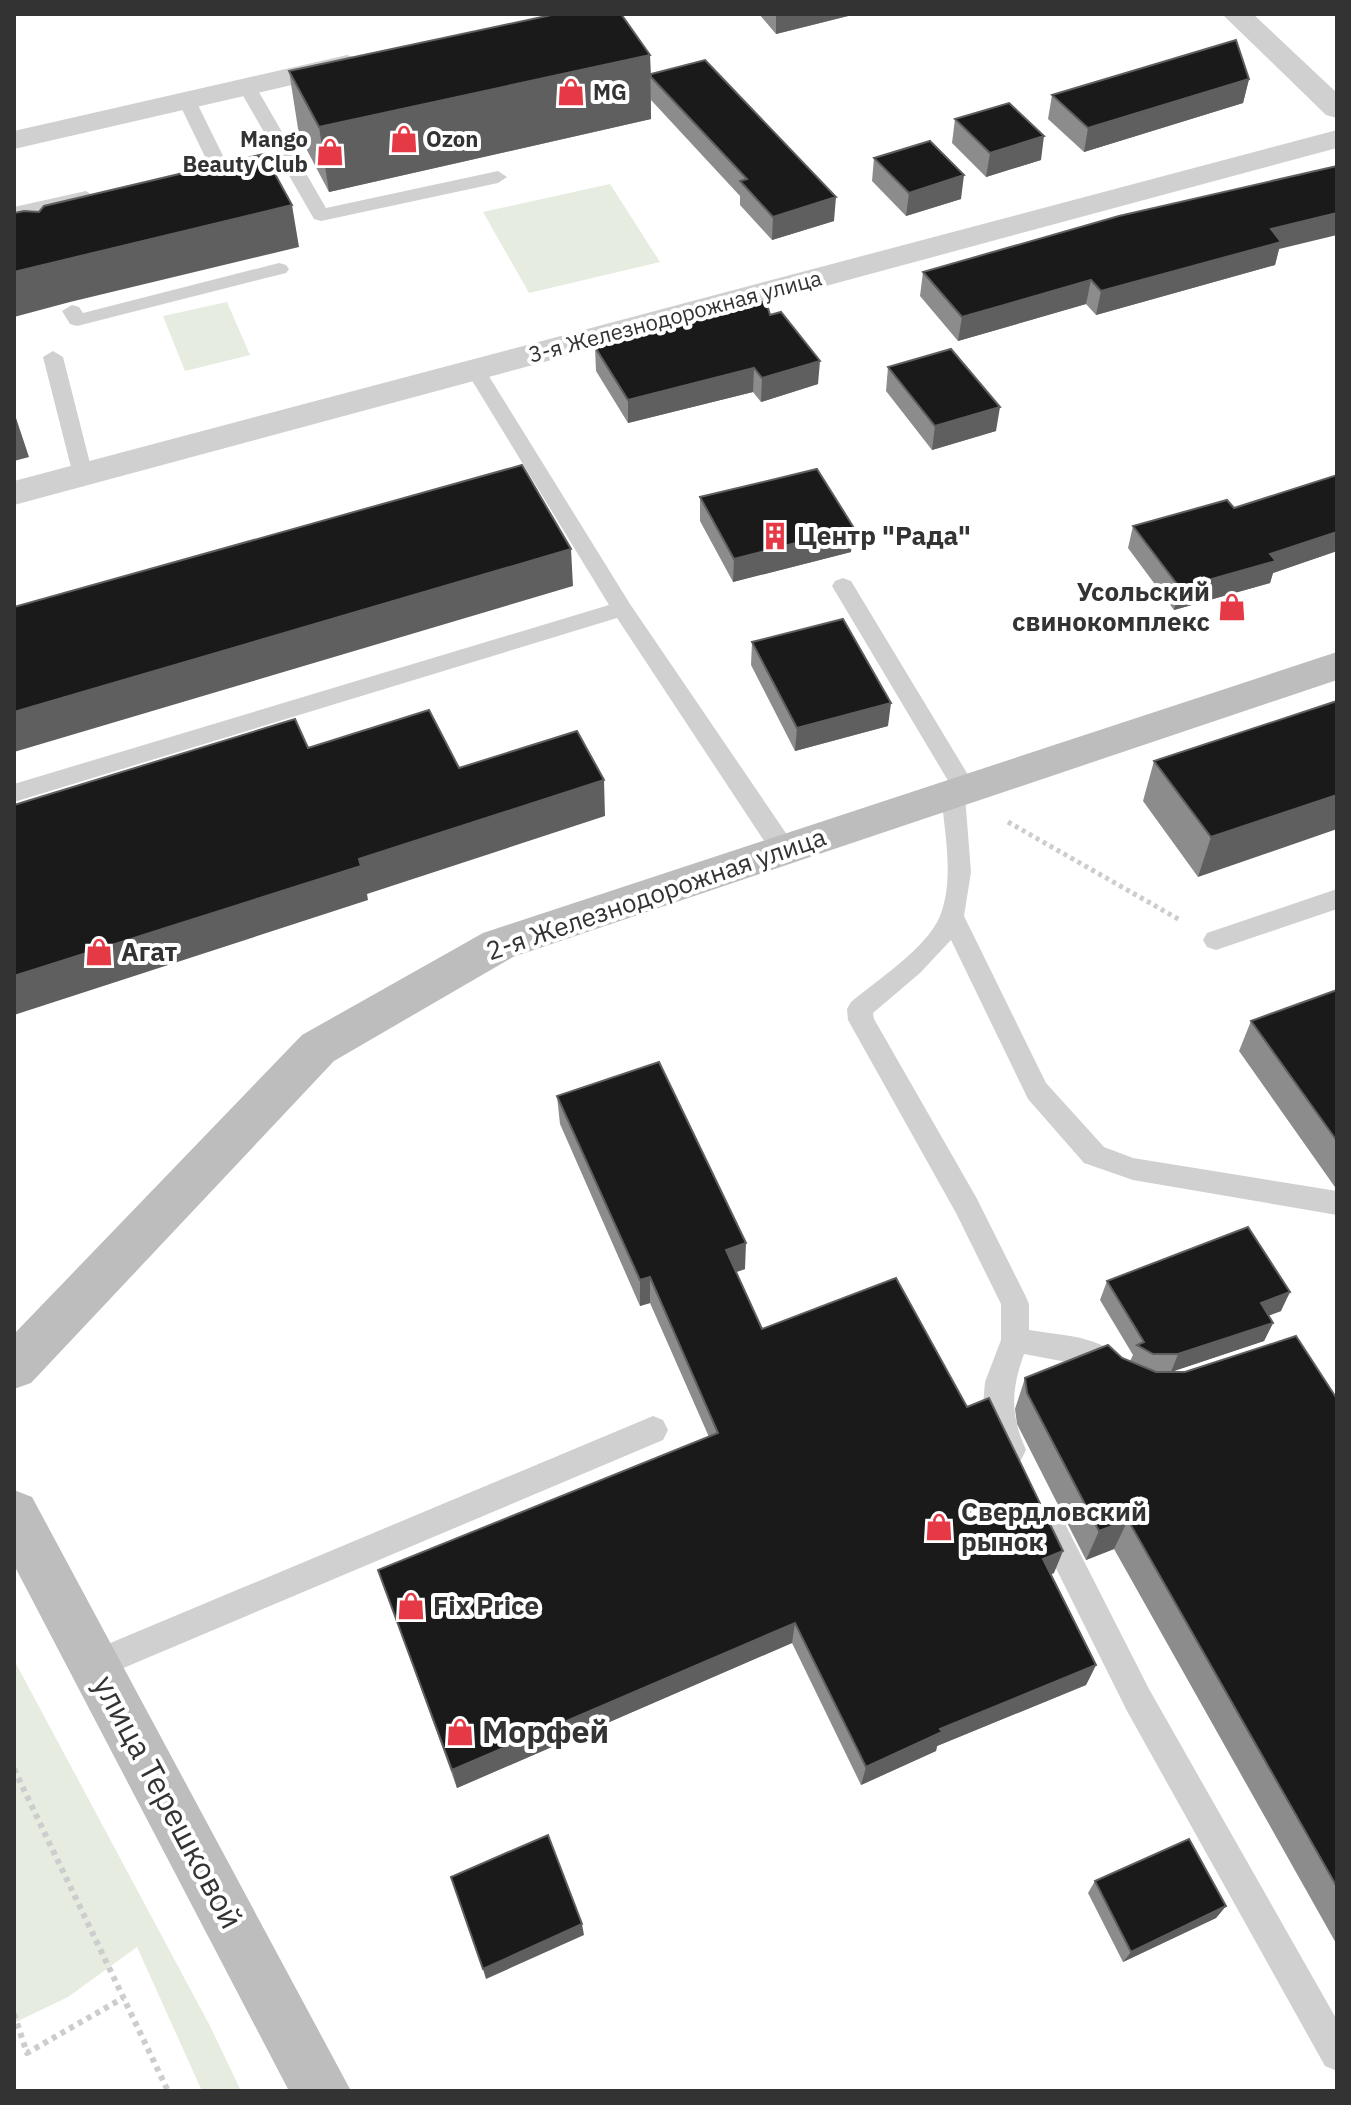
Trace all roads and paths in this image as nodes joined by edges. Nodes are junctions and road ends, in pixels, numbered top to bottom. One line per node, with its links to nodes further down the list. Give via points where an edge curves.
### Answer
1 (1236, 14): 5 (street)
2 (369, 59): 3 (street)
3 (247, 87): 4 (street); 8 (lane, via 321,215)
4 (187, 101): 7 (street); 9 (lane, via 220,168)
5 (1337, 109)
6 (1337, 139): 15 (street, 3-я Железнодорожная улица)
7 (14, 140)
8 (498, 177)
9 (175, 178)
10 (102, 194): 11 (lane)
11 (25, 215)
12 (279, 269): 13 (lane, via 77,320)
13 (72, 311)
14 (53, 357): 16 (lane)
15 (475, 369): 16 (street, 3-я Железнодорожная улица); 19 (lane)
16 (83, 475): 17 (street, 3-я Железнодорожная улица)
17 (14, 493)
18 (843, 586): 21 (lane)
19 (622, 609): 22 (lane); 23 (lane)
20 (1337, 666): 21 (main road, 2-я Железнодорожная улица)
21 (958, 790): 23 (main road, 2-я Железнодорожная улица); 25 (lane); 26 (path)
22 (14, 793)
23 (783, 849): 29 (main road, 2-я Железнодорожная улица, via 498,945 318,1048)
24 (1337, 899): 26 (lane)
25 (952, 916): 27 (lane, via 1037,1091 1094,1155 1133,1169); 28 (lane, via 937,940 860,1009 861,1020 966,1205 1015,1304)
26 (1216, 940)
27 (1337, 1203)
28 (1015, 1340): 30 (lane, via 1095,1354 1121,1378); 37 (lane, via 996,1394 1000,1427 1138,1700)
29 (14, 1367)
30 (1144, 1388)
31 (653, 1430): 33 (lane)
32 (14, 1514): 33 (main road, улица Терешковой)
33 (95, 1665): 39 (main road, улица Терешковой)
34 (14, 1769): 35 (path)
35 (123, 1998): 36 (path, via 27,2053); 38 (path)
36 (14, 2014)
37 (1337, 2054)
38 (168, 2091)
39 (321, 2091)

